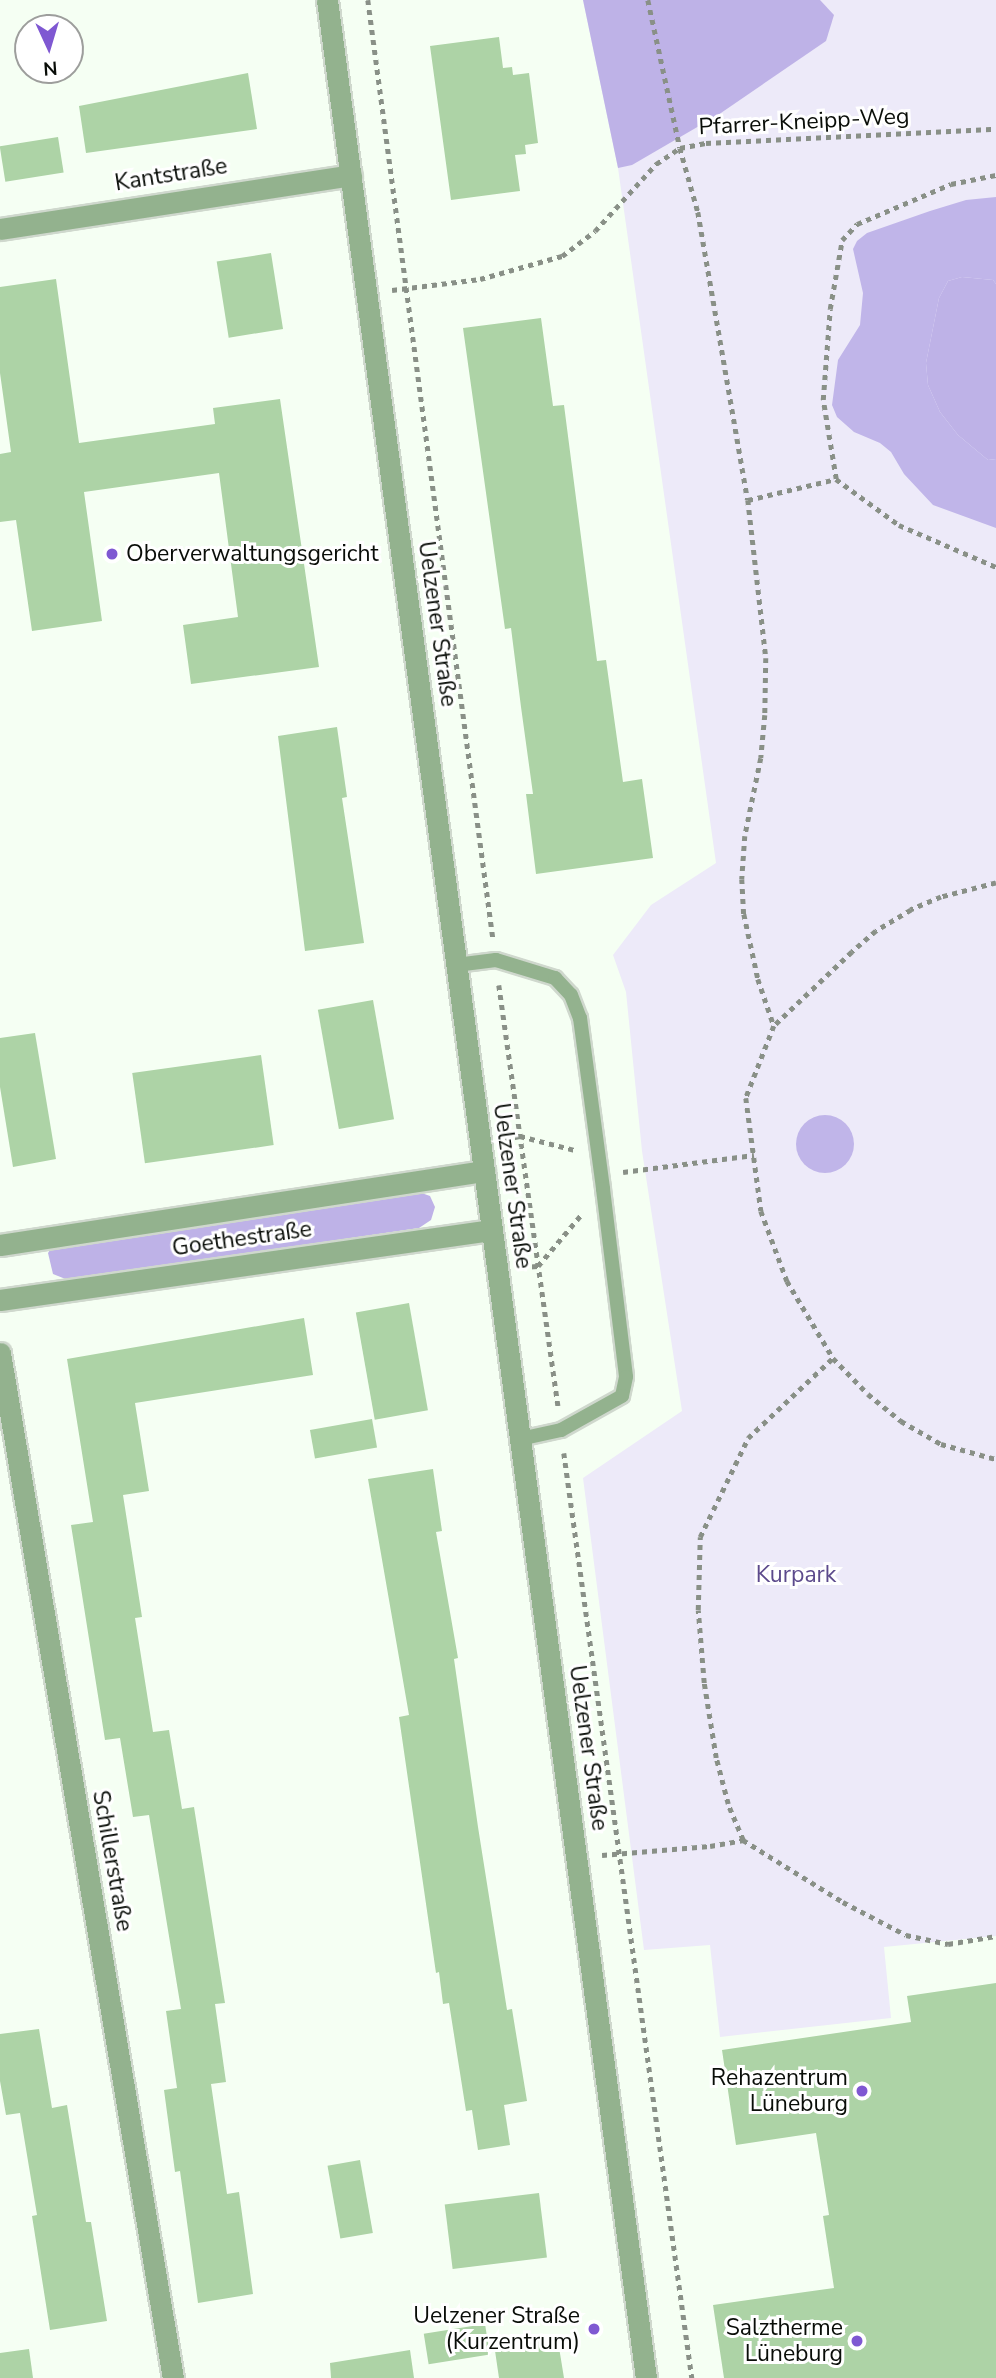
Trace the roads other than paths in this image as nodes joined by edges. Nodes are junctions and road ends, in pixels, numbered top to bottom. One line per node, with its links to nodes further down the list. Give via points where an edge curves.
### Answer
1 (327, 0): 2 (street, Uelzener Straße)
2 (351, 175): 3 (street, Kantstraße); 4 (street, Uelzener Straße)
3 (0, 229)
4 (456, 965): 5 (street, Uelzener Straße); 10 (lane, via 496,960 555,978 571,995 580,1018 626,1377 622,1396 561,1430)
5 (484, 1171): 6 (street, Uelzener Straße); 7 (street, Goethestraße)
6 (492, 1230): 8 (street, Goethestraße); 10 (street, Uelzener Straße)
7 (0, 1245)
8 (0, 1300)
9 (0, 1353): 11 (street, Schillerstraße)
10 (520, 1439): 12 (street, Uelzener Straße)
11 (173, 2378)
12 (646, 2378)

